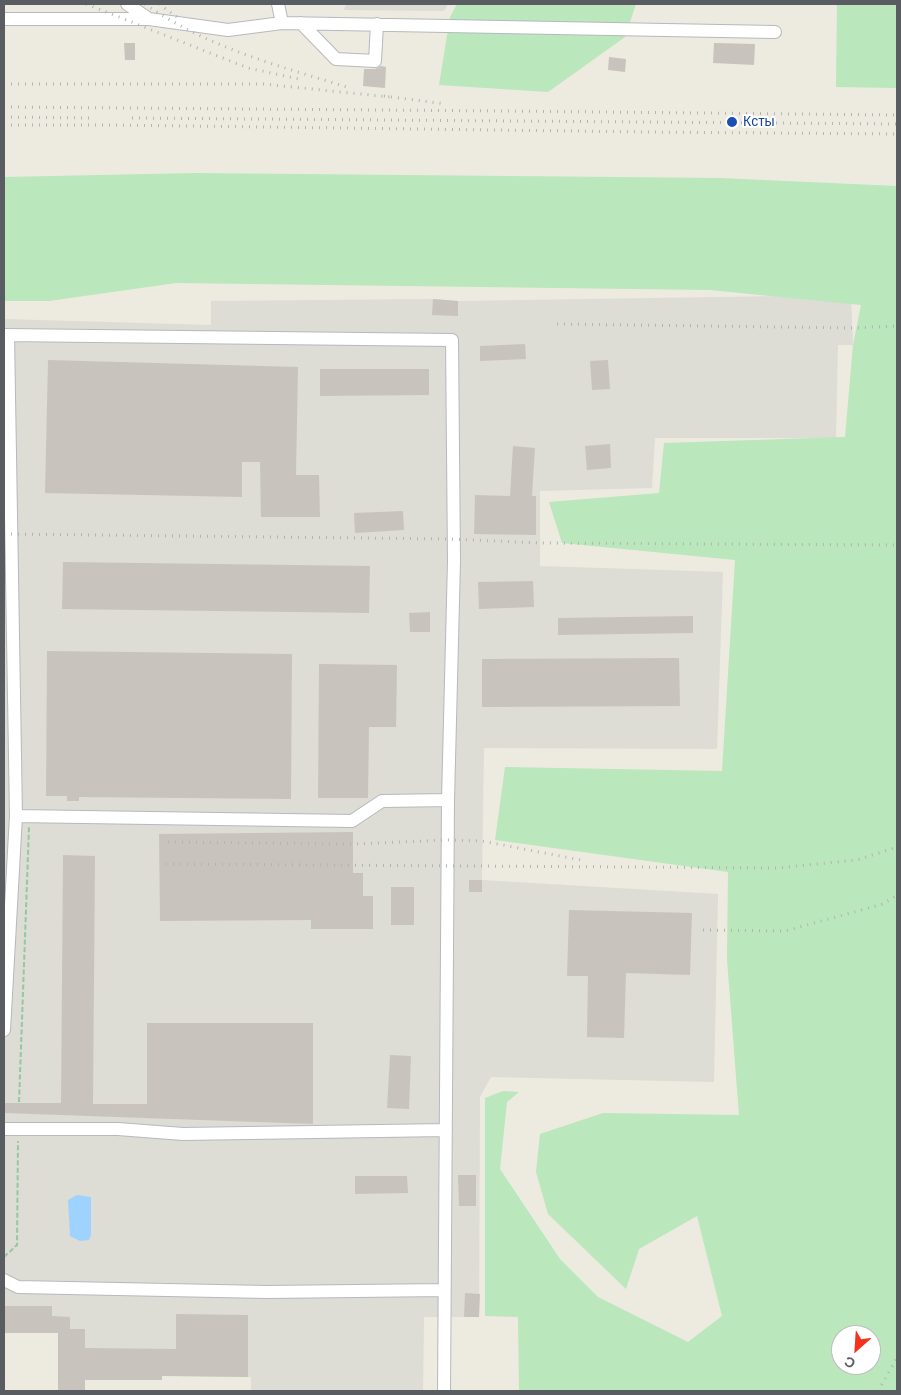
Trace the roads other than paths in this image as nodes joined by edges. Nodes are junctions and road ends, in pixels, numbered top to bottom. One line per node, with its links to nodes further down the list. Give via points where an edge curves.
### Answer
1 (127, 4): 4 (street)
2 (278, 4): 5 (street)
3 (4, 19): 4 (street)
4 (149, 19): 5 (street, via 228,30)
5 (282, 22): 6 (street)
6 (302, 23): 7 (street); 7 (street, via 336,59 375,62)
7 (377, 24): 8 (street)
8 (775, 32)
9 (6, 335): 10 (street); 13 (street, via 452,340 454,561)
10 (8, 632): 11 (street)
11 (9, 718): 12 (street)
12 (9, 764): 14 (street)
13 (448, 800): 14 (street, via 382,801 352,821); 17 (street)
14 (16, 816): 15 (street)
15 (4, 1030)
16 (4, 1129): 17 (street, via 118,1129 183,1134)
17 (446, 1130): 19 (street)
18 (4, 1281): 19 (street, via 18,1287 267,1292)
19 (444, 1290): 20 (street)
20 (444, 1391)

